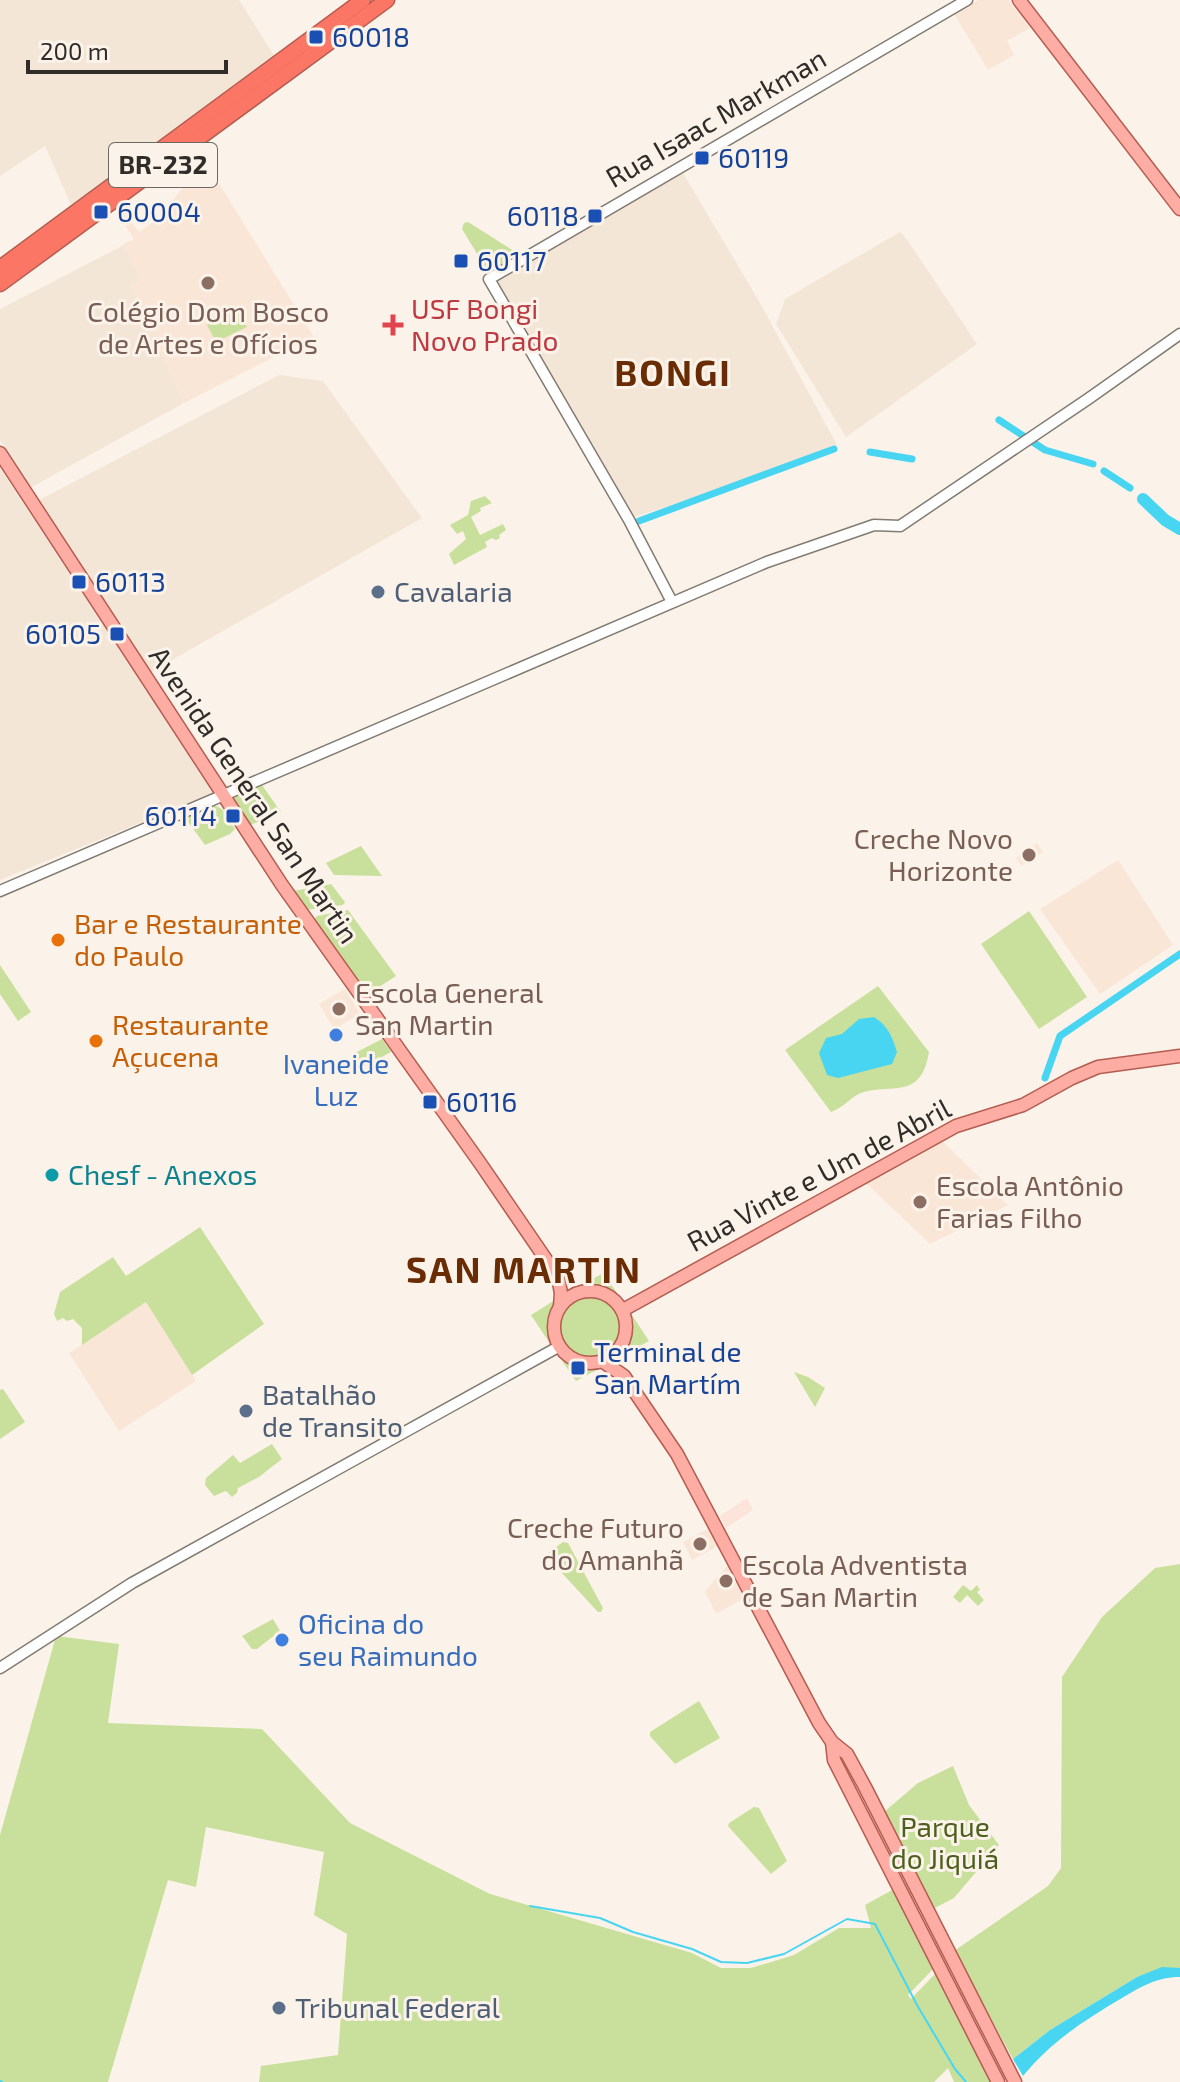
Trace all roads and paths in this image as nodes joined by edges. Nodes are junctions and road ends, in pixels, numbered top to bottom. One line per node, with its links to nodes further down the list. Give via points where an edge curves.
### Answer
1 (363, 0): 6 (highway, BR-232)
2 (387, 0): 8 (highway, BR-232)
3 (967, 0): 13 (street, Rua Isaac Markman, via 489,279)
4 (1019, 0): 5 (main road)
5 (1180, 209)
6 (28, 246): 7 (highway, BR-232); 8 (highway)
7 (0, 268)
8 (19, 270): 9 (highway, BR-232); 10 (highway)
9 (0, 284)
10 (0, 294)
11 (1180, 334): 13 (street, via 900,526 874,525)
12 (0, 453): 14 (main road, Avenida General San Martin)
13 (672, 602): 14 (street)
14 (223, 796): 15 (street); 17 (main road, Avenida General San Martin)
15 (0, 891)
16 (1180, 1056): 20 (main road, Rua Vinte e Um de Abril, via 1098,1067 1023,1105 956,1126)
17 (558, 1277): 18 (main road, Avenida General San Martin); 19 (main road)
18 (580, 1292): 19 (main road); 20 (main road, via 605,1293)
19 (560, 1307): 21 (main road, via 554,1331)
20 (623, 1310): 22 (main road, via 627,1326)
21 (560, 1346): 23 (main road, via 578,1361); 25 (street, via 185,1553)
22 (621, 1347): 23 (main road); 24 (main road)
23 (602, 1361): 24 (main road)
24 (624, 1376): 26 (main road, via 677,1454)
25 (0, 1668)
26 (832, 1742): 27 (main road, via 834,1760); 28 (main road, via 847,1754 865,1787)
27 (998, 2082)
28 (1015, 2082)

